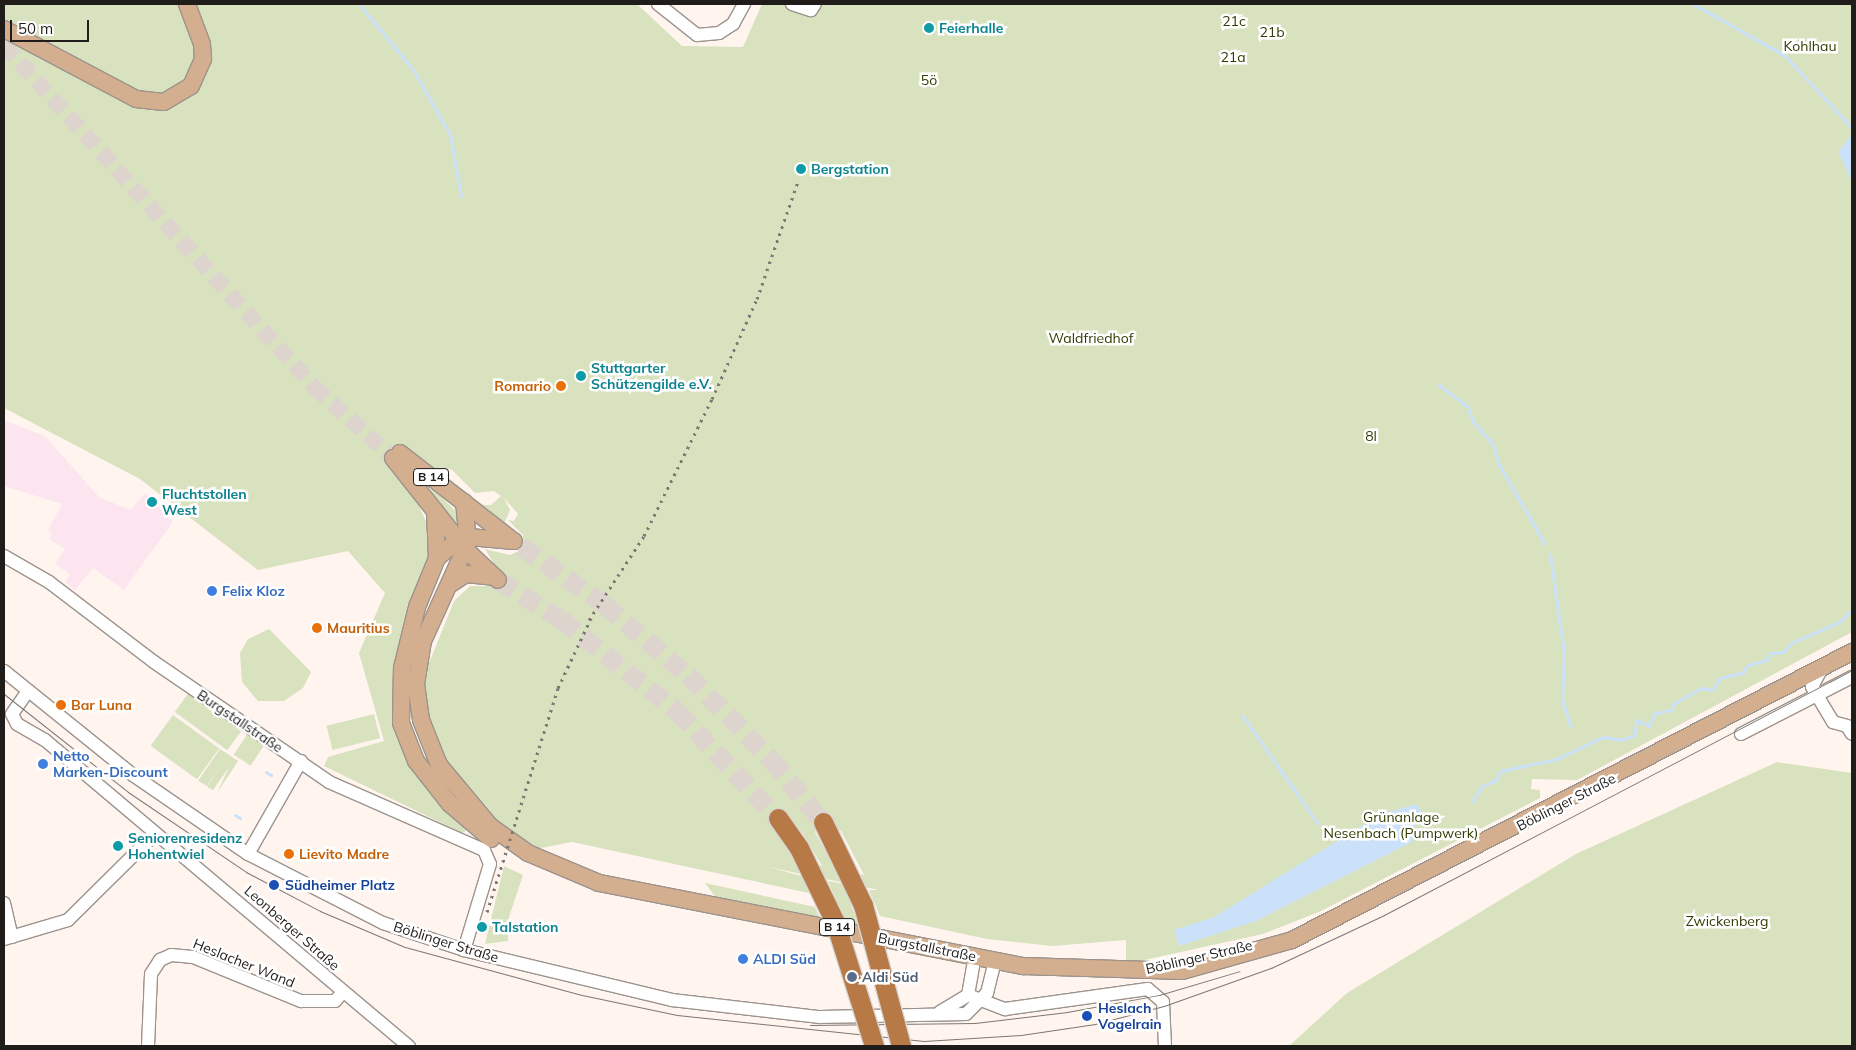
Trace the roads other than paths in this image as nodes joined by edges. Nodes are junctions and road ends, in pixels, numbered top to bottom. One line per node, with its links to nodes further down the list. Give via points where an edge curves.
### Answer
1 (187, 4): 6 (main road, via 202,44 202,65 191,86 164,102 136,99)
2 (658, 4): 3 (street, via 697,35 719,33 734,24)
3 (744, 4)
4 (792, 4): 5 (street, via 811,10)
5 (814, 4)
6 (4, 29)
7 (464, 502): 8 (main road, B 14, via 396,455); 9 (main road); 9 (main road, B 14, via 518,543)
8 (435, 509): 9 (main road, B 14); 11 (main road)
9 (464, 542): 11 (main road, Burgstallstraße); 12 (main road, Burgstallstraße); 12 (main road, B 14, via 497,579 466,574)
10 (4, 556): 23 (street, Burgstallstraße, via 49,582 161,667)
11 (437, 558): 28 (main road, Burgstallstraße, via 414,614 402,668 401,714 406,742 438,791 483,834 536,866 581,882)
12 (449, 586): 28 (main road, Burgstallstraße, via 422,641 415,673 421,720 434,754 460,794 501,835 540,859)
13 (1852, 644): 34 (main road, Böblinger Straße, via 1326,917 1222,955)
14 (1852, 652): 15 (main road, Böblinger Straße)
15 (1822, 668): 19 (street); 34 (main road, Böblinger Straße, via 1317,930 1202,968)
16 (4, 671): 18 (street, Böblinger Straße)
17 (1852, 677): 19 (street)
18 (28, 691): 20 (street); 27 (street, Böblinger Straße, via 147,786)
19 (1815, 692): 21 (street); 22 (street, via 1833,722 1847,726)
20 (8, 714): 26 (street, via 17,724 45,740)
21 (1741, 734)
22 (1852, 734)
23 (301, 761): 27 (street); 31 (street, Burgstallstraße, via 328,782 484,850 490,859)
24 (778, 818): 41 (highway, B 14, bridge, via 799,848 835,922)
25 (823, 822): 42 (highway, B 14, bridge, via 863,905)
26 (154, 835): 30 (street, via 114,880 68,920); 35 (street, Leonberger Straße)
27 (248, 854): 31 (street, Böblinger Straße, via 374,919)
28 (599, 882): 32 (main road, Burgstallstraße)
29 (4, 902): 30 (street)
30 (8, 938)
31 (464, 950): 38 (street, Böblinger Straße, via 672,1000 820,1017)
32 (975, 957): 33 (main road, Burgstallstraße); 36 (street)
33 (995, 962): 34 (main road, Burgstallstraße, via 1094,972); 37 (street)
34 (1139, 970)
35 (343, 992): 39 (street, Heslacher Wand, via 335,1000 301,1001 193,957 171,954 160,960 151,974); 40 (street, Leonberger Straße)
36 (968, 995): 37 (street, Böblinger Straße); 38 (street, Böblinger Straße, via 955,1006)
37 (983, 1001): 38 (street, Böblinger Straße, via 966,1014); 43 (street, Böblinger Straße, via 1005,1009 1038,1007 1148,989 1159,995 1164,1013)
38 (928, 1016)
39 (148, 1046)
40 (409, 1046)
41 (874, 1046)
42 (900, 1046)
43 (1164, 1046)

